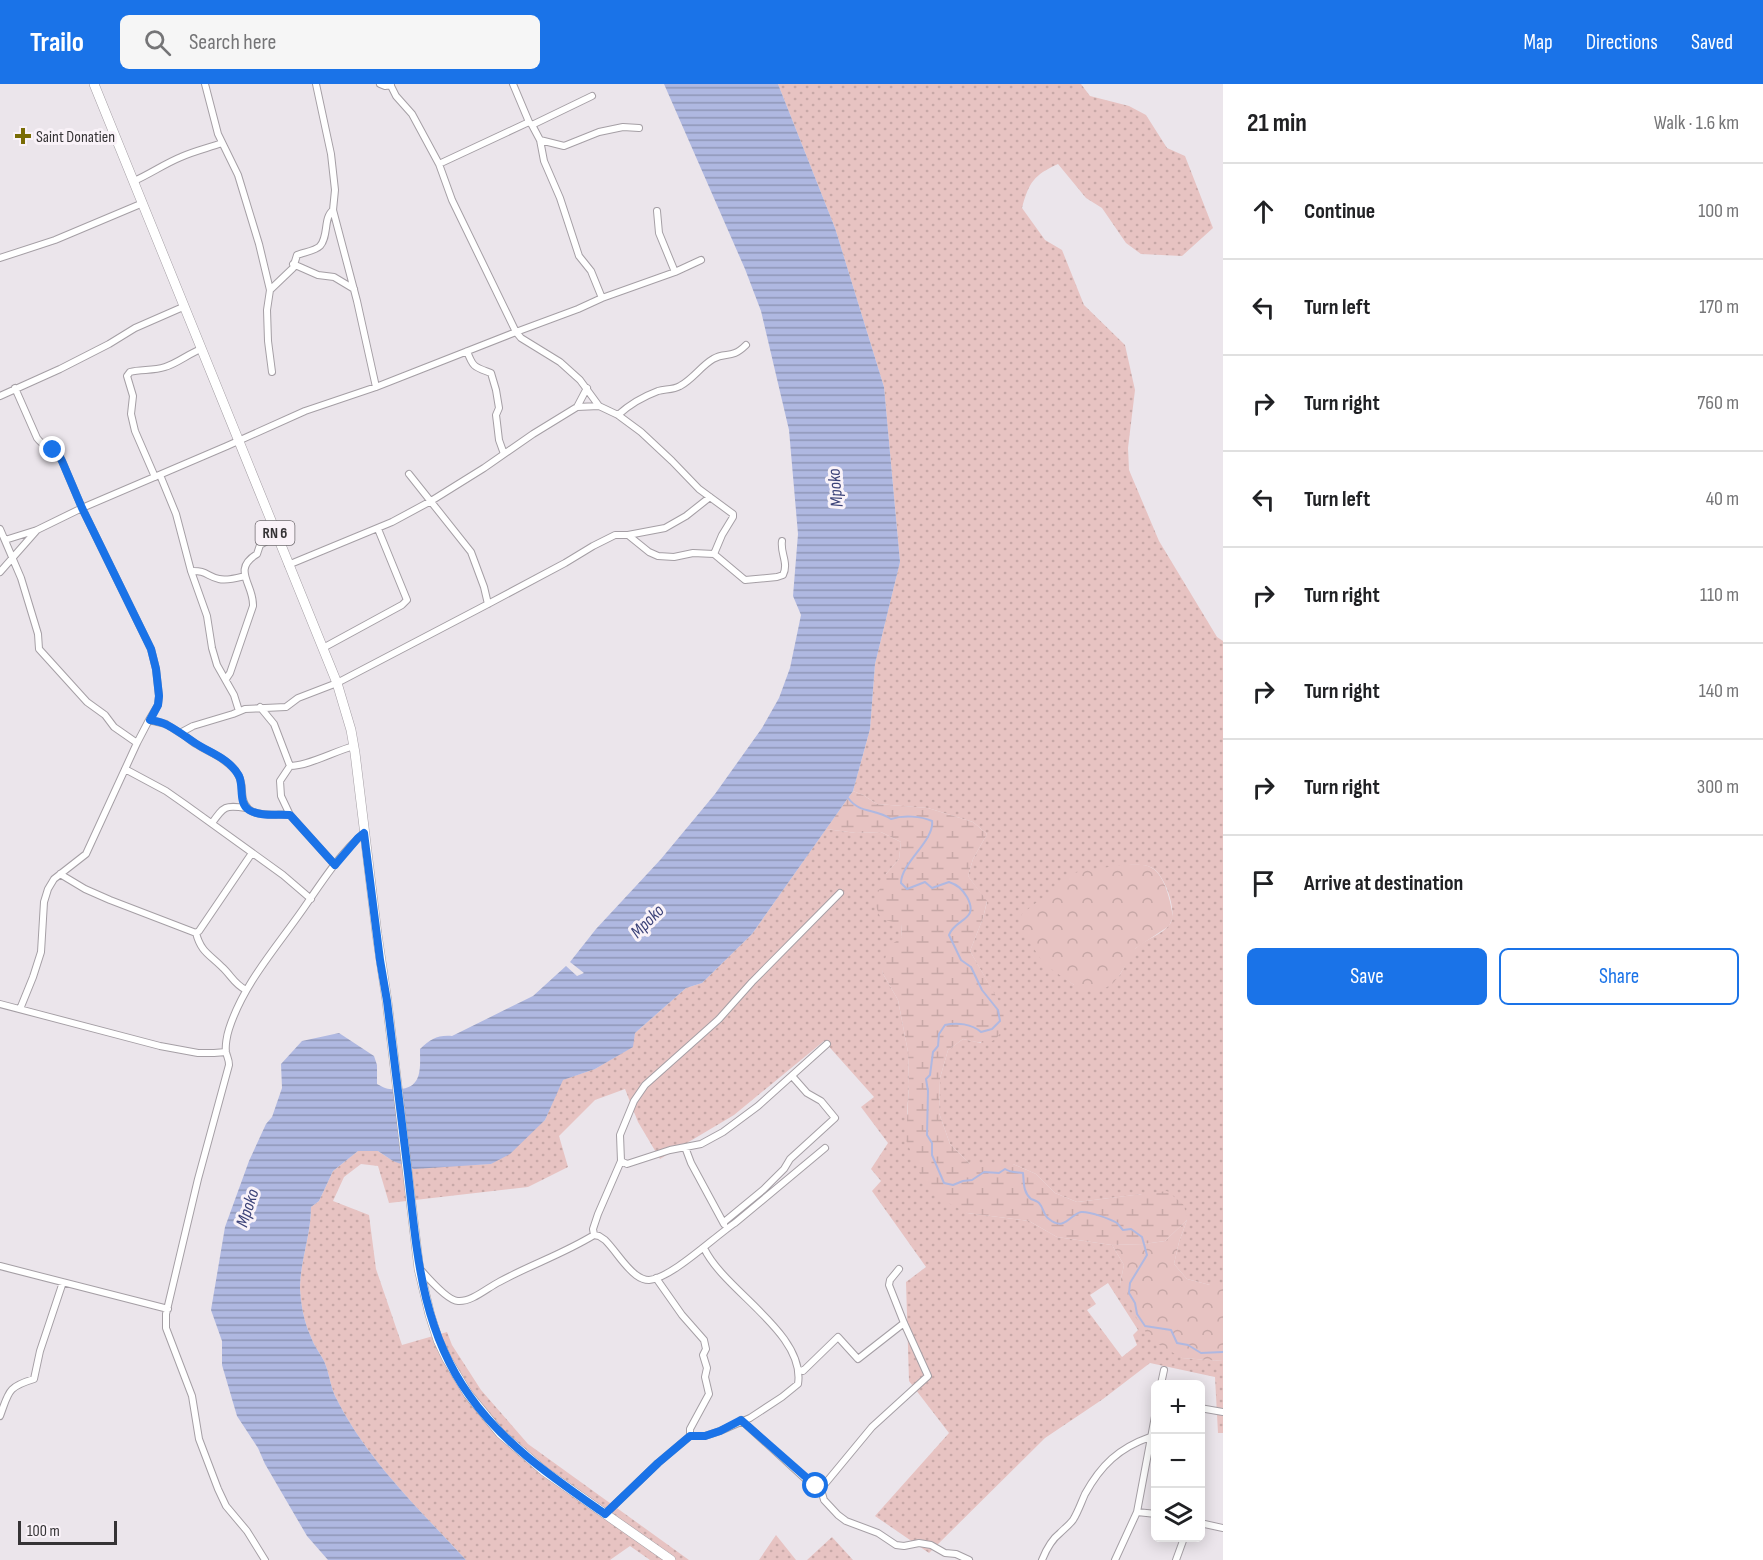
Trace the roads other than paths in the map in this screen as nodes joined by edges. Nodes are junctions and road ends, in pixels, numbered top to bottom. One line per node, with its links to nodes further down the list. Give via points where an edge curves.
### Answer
1 (94, 84): 13 (main road, RN 6)
2 (205, 84): 11 (street)
3 (316, 84): 15 (street, via 331,154)
4 (380, 84): 6 (street)
5 (513, 84): 8 (street)
6 (390, 85): 12 (street, via 412,114)
7 (592, 96): 8 (street)
8 (530, 123): 10 (street); 12 (street)
9 (639, 128): 10 (street, via 599,132 564,146)
10 (540, 140): 23 (street, via 575,247)
11 (222, 143): 13 (street, via 181,157); 22 (street, via 238,176)
12 (439, 164): 25 (street, via 452,200)
13 (134, 181): 14 (main road, RN 6)
14 (143, 203): 17 (street); 24 (main road, RN 6)
15 (333, 210): 19 (street, via 319,247 297,255); 21 (street)
16 (657, 211): 20 (street, via 659,233)
17 (0, 258)
18 (701, 260): 20 (street)
19 (293, 264): 21 (street, via 334,277); 22 (street)
20 (675, 272): 23 (street)
21 (354, 289): 30 (street)
22 (270, 291): 29 (street, via 267,310)
23 (602, 298): 25 (street)
24 (183, 307): 27 (main road, RN 6); 31 (street)
25 (516, 332): 28 (street); 32 (street, via 560,362)
26 (746, 345): 36 (street, via 734,354 711,360 678,387 635,401)
27 (201, 349): 37 (main road, RN 6); 40 (street, via 168,367 134,370 127,376 133,396 130,414)
28 (467, 351): 30 (street); 38 (street, via 472,364 490,373 494,380 499,408 496,423)
29 (272, 372)
30 (376, 387): 37 (street, via 305,411)
31 (15, 388): 33 (street); 43 (street, via 37,438 58,453)
32 (587, 388): 34 (street); 35 (street)
33 (0, 396)
34 (599, 406): 35 (street); 36 (street)
35 (578, 407): 38 (street)
36 (618, 415): 41 (street)
37 (238, 441): 40 (street); 48 (main road, RN 6)
38 (504, 454): 42 (street)
39 (409, 474): 42 (street)
40 (158, 476): 43 (street); 54 (street, via 176,514)
41 (710, 497): 47 (street, via 665,528); 51 (street, via 733,517)
42 (431, 501): 44 (street); 57 (street, via 471,552)
43 (82, 508): 46 (street); 63 (street, via 151,649 159,696)
44 (378, 528): 53 (street); 58 (street, via 407,600)
45 (0, 529): 49 (street)
46 (38, 530): 49 (street); 52 (street)
47 (628, 535): 51 (street, via 658,556); 57 (street, via 615,535)
48 (276, 536): 53 (main road, RN 6); 56 (street, via 260,545 257,554 249,559)
49 (4, 540): 52 (street)
50 (782, 541): 51 (street, via 786,568 777,577 745,579)
51 (714, 554)
52 (13, 557): 55 (street); 65 (street, via 39,649 87,702)
53 (288, 565): 58 (main road, RN 6)
54 (190, 571): 56 (street, via 203,571 218,579); 59 (street, via 207,616 217,665)
55 (0, 572)
56 (245, 576): 59 (street, via 253,606)
57 (488, 604): 60 (street)
58 (323, 648): 60 (main road, RN 6)
59 (226, 680): 62 (street)
60 (337, 683): 61 (street, via 297,698 286,707); 66 (main road, RN 6)
61 (260, 707): 62 (street); 67 (street, via 274,724)
62 (239, 711): 64 (street)
63 (150, 720): 64 (street); 65 (street)
64 (180, 733): 69 (street, via 219,756 237,773)
65 (137, 743): 68 (street)
66 (354, 746): 67 (street); 72 (main road, RN 6)
67 (290, 766): 70 (street, via 280,781 281,796)
68 (125, 769): 71 (street); 75 (street, via 86,854)
69 (246, 808): 70 (street, via 254,813); 71 (street, via 222,808)
70 (290, 815): 74 (street)
71 (212, 823): 73 (street)
72 (364, 833): 74 (street); 93 (main road, RN 6)
73 (252, 853): 77 (street); 78 (street)
74 (335, 865): 77 (street)
75 (60, 874): 78 (street, via 110,900); 81 (street, via 44,902 41,952)
76 (840, 893): 87 (street, via 719,1019 645,1085 620,1135)
77 (311, 899): 79 (street)
78 (196, 933): 79 (street, via 203,950)
79 (246, 990): 83 (street, via 228,1031)
80 (0, 1004): 81 (street)
81 (20, 1009): 83 (street, via 160,1046 198,1053)
82 (826, 1044): 84 (street)
83 (226, 1052): 97 (street, via 229,1065)
84 (792, 1076): 85 (street, via 739,1122 701,1144); 88 (street, via 835,1118 764,1189)
85 (685, 1147): 87 (street, via 627,1164); 88 (street)
86 (825, 1148): 89 (street)
87 (621, 1161): 90 (street, via 598,1214)
88 (724, 1222): 89 (street)
89 (723, 1231): 91 (street)
90 (594, 1235): 93 (street, via 459,1302); 95 (street, via 605,1240 637,1276 646,1280)
91 (704, 1248): 95 (street); 99 (street, via 787,1342)
92 (0, 1266): 96 (street)
93 (419, 1269): 111 (main road, RN 6, via 438,1340 468,1394 519,1450)
94 (899, 1269): 98 (street, via 889,1285)
95 (656, 1278): 107 (street, via 704,1340 706,1349 709,1394)
96 (63, 1282): 97 (street); 104 (street, via 34,1379 7,1394)
97 (168, 1309): 117 (street, via 166,1328 192,1396 204,1452 226,1506)
98 (904, 1323): 99 (street, via 858,1359 838,1337 803,1371); 109 (street, via 928,1376 872,1426)
99 (799, 1370): 105 (street, via 794,1389)
100 (1164, 1370): 101 (street)
101 (1162, 1380)
102 (1205, 1409): 103 (street)
103 (1223, 1412)
104 (0, 1416)
105 (741, 1420): 107 (street, via 705,1436); 109 (street, via 812,1484)
106 (1151, 1432): 108 (street)
107 (690, 1436): 111 (street)
108 (1150, 1437): 110 (street); 121 (street, via 1130,1445 1101,1469 1074,1519 1053,1540)
109 (820, 1486): 116 (street, via 824,1500 846,1521 878,1533 896,1545 924,1543)
110 (1137, 1512): 112 (street); 122 (street)
111 (605, 1514): 118 (main road, RN 6)
112 (1151, 1514)
113 (1205, 1524): 114 (street)
114 (1223, 1528)
115 (1183, 1542): 123 (street)
116 (945, 1552): 119 (street); 120 (street)
117 (265, 1560)
118 (671, 1560)
119 (940, 1560)
120 (969, 1560)
121 (1042, 1560)
122 (1115, 1560)
123 (1176, 1560)

